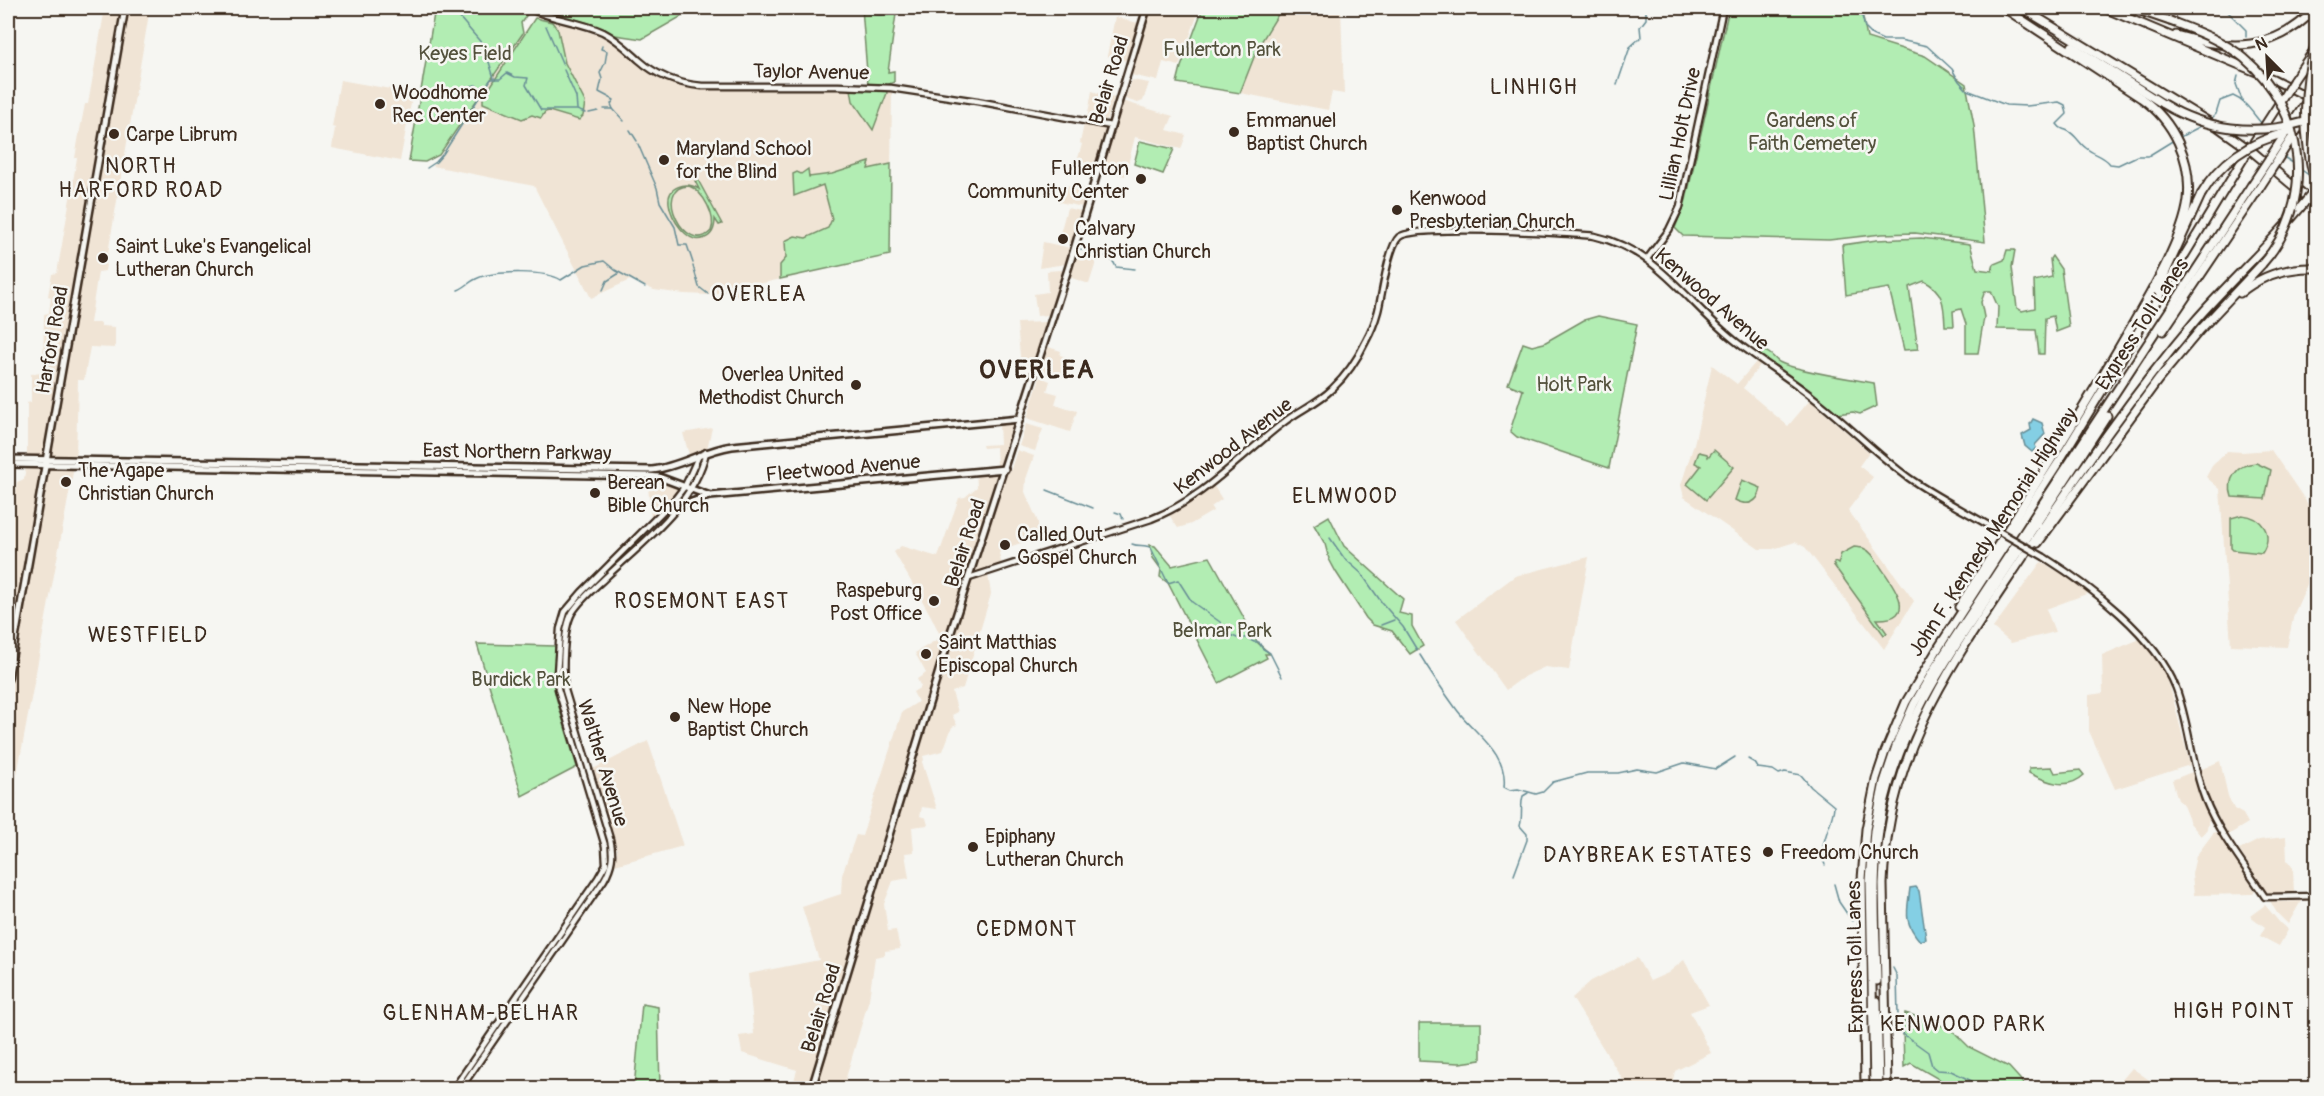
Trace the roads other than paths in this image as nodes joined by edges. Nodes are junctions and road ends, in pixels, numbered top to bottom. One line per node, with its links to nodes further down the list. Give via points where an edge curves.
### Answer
1 (125, 8): 29 (main road, Harford Road)
2 (528, 8): 16 (main road, Taylor Avenue, via 602,32 655,72 690,85 888,88)
3 (1146, 8): 16 (main road, Belair Road)
4 (1723, 8): 21 (main road, Lillian Holt Drive, via 1680,207 1669,230)
5 (2006, 8): 15 (highway, bridge, via 2163,104 2202,122 2241,129 2283,127); 40 (highway, via 2162,116 2181,148 2188,177 2187,205 2180,230 2133,323 1938,639)
6 (2022, 8): 20 (highway, via 2208,121 2253,152)
7 (2104, 8): 14 (highway)
8 (2110, 8): 10 (highway, via 2174,34 2232,46 2254,44 2283,34)
9 (2133, 8): 24 (highway, bridge, via 2219,42 2247,61 2272,90 2290,123 2298,156 2296,195 2284,231 2262,264)
10 (2316, 8)
11 (2316, 40): 18 (highway, bridge, via 2306,110 2308,149)
12 (2316, 46): 23 (highway, John F. Kennedy Memorial Highway, bridge)
13 (2316, 87): 19 (highway, Express Toll Lanes, bridge)
14 (2316, 101): 19 (highway, Express Toll Lanes, bridge)
15 (2316, 117)
16 (1111, 126): 25 (main road, Belair Road)
17 (2316, 129): 23 (highway, bridge, via 2277,135 2248,147 2223,166 2201,195)
18 (2316, 186): 38 (highway, John F. Kennedy Memorial Highway, bridge, via 2142,386 2074,480)
19 (2255, 188): 46 (highway, Express Toll Lanes, via 1936,666 1902,730 1881,793 1871,859); 47 (highway, Express Toll Lanes, via 1942,666 1907,732 1887,791 1876,858)
20 (2316, 205)
21 (1647, 259): 37 (main road, Kenwood Avenue, via 1605,239 1571,234 1436,231 1402,235 1392,250 1377,315 1365,343 1341,379 1324,396 1288,418 1199,494 1173,510); 41 (main road, Kenwood Avenue, bridge, via 1725,334 1815,398 1906,476 2067,571 2142,635 2176,688 2205,798 2222,832 2265,897)
22 (2316, 268): 24 (highway, via 2282,272 2251,284)
23 (2136, 335): 40 (highway, John F. Kennedy Memorial Highway)
24 (2193, 338): 38 (highway)
25 (1020, 419): 26 (main road, East Northern Parkway, via 756,443); 31 (main road, Belair Road)
26 (706, 452): 27 (main road, East Northern Parkway); 34 (main road, Walther Avenue)
27 (699, 454): 32 (main road, East Northern Parkway, via 652,470); 33 (main road, Walther Avenue)
28 (8, 459): 29 (main road, East Northern Parkway)
29 (46, 461): 30 (main road, East Northern Parkway); 32 (main road, East Northern Parkway); 39 (main road, Harford Road)
30 (8, 464)
31 (1005, 469): 35 (main road, Fleetwood Avenue); 37 (main road, Belair Road)
32 (546, 471): 33 (main road, East Northern Parkway, via 659,477)
33 (685, 486): 34 (main road, Fleetwood Avenue); 42 (main road, Walther Avenue, via 582,592 563,617 558,689 605,846 606,864)
34 (692, 489): 35 (main road, Fleetwood Avenue); 36 (main road, Walther Avenue)
35 (710, 496): 36 (main road)
36 (680, 506): 43 (main road, Walther Avenue, via 583,600 569,620 565,690 610,839 612,863)
37 (969, 578): 44 (main road, Belair Road)
38 (1979, 626): 48 (highway, John F. Kennedy Memorial Highway, via 1920,724 1890,815 1883,884)
39 (8, 679)
40 (1906, 702): 45 (highway, John F. Kennedy Memorial Highway, via 1876,779 1863,854)
41 (2316, 896)
42 (454, 1089)
43 (461, 1089)
44 (812, 1089)
45 (1865, 1089)
46 (1874, 1089)
47 (1879, 1089)
48 (1887, 1089)

